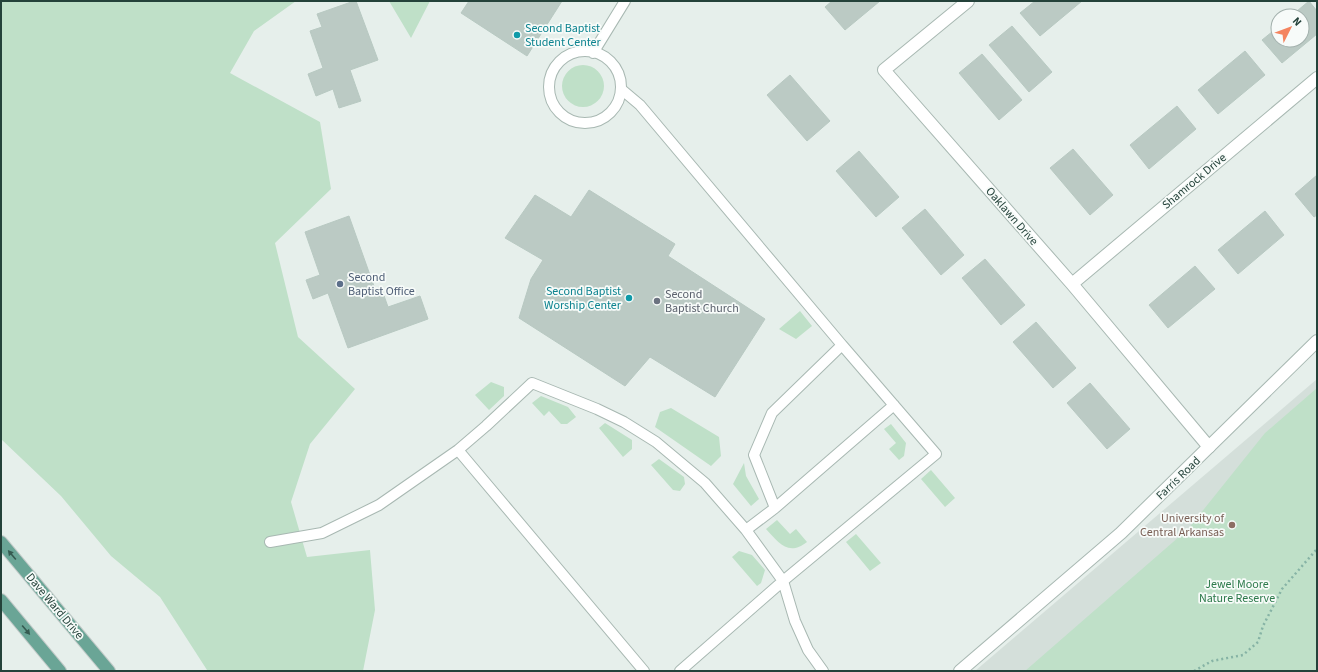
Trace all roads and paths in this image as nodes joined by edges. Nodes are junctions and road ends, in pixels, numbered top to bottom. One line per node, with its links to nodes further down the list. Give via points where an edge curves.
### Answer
1 (625, 1): 3 (lane)
2 (968, 1): 6 (street, Oaklawn Drive, via 884,70)
3 (593, 53): 5 (lane, via 609,60 621,82); 5 (lane, via 576,53 565,57 557,65 551,75 549,86 555,108 574,122 586,124 598,121 609,115 617,105)
4 (1317, 78): 6 (street, Shamrock Drive)
5 (621, 89): 8 (lane, via 640,105)
6 (1072, 284): 10 (street, Oaklawn Drive)
7 (1317, 341): 10 (street, Farris Road)
8 (842, 345): 9 (lane); 12 (lane, via 772,413 754,454)
9 (894, 406): 12 (lane); 17 (lane, via 936,454)
10 (1210, 447): 24 (street, Farris Road, via 1121,533)
11 (458, 450): 13 (lane, via 532,383 624,422 656,442 706,483); 15 (lane, via 379,505 322,533); 21 (lane)
12 (775, 508): 13 (lane)
13 (746, 530): 17 (lane)
14 (1, 542): 20 (main road, Dave Ward Drive, one-way to 14)
15 (270, 542)
16 (1317, 549): 25 (path, via 1282,589 1263,626 1258,642 1243,655 1212,661)
17 (783, 581): 22 (lane); 23 (lane, via 795,621 808,650)
18 (1, 600): 19 (main road, one-way to 19)
19 (60, 671)
20 (108, 671)
21 (644, 671)
22 (680, 671)
23 (823, 671)
24 (960, 671)
25 (1194, 671)

